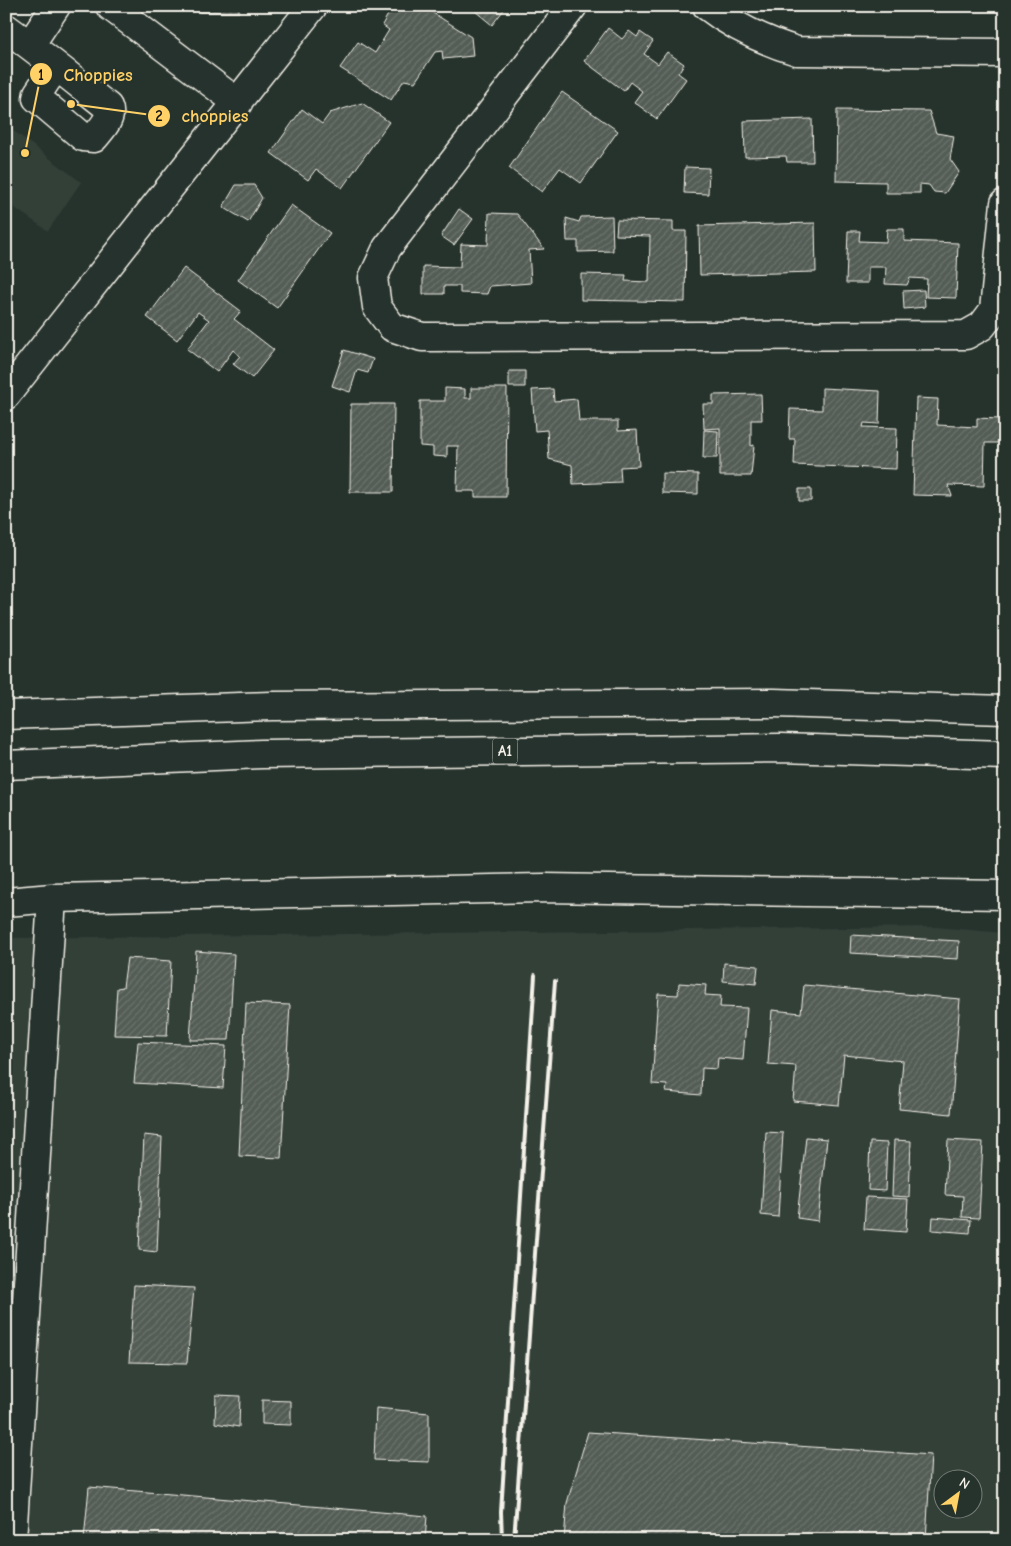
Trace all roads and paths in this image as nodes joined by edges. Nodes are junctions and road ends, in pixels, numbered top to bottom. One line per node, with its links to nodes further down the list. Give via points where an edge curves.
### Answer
1 (56, 6): 7 (main road)
2 (110, 6): 10 (main road)
3 (313, 6): 10 (main road)
4 (573, 6): 11 (main road, via 387,248 373,278 377,307 392,327 422,337 966,335 982,326 994,310)
5 (707, 6): 8 (main road, via 720,17 764,41 797,51)
6 (6, 28): 7 (main road)
7 (30, 45): 9 (main road)
8 (1005, 53)
9 (56, 66)
10 (238, 103): 12 (main road)
11 (1005, 204)
12 (6, 395)
13 (1005, 710): 14 (main road, via 725,703 272,706)
14 (6, 715)
15 (1005, 755): 16 (main road, A1, via 781,748 302,753)
16 (6, 765)
17 (1005, 895): 18 (main road, via 544,888)
18 (52, 898): 19 (main road); 20 (main road)
19 (6, 902)
20 (12, 1540)

